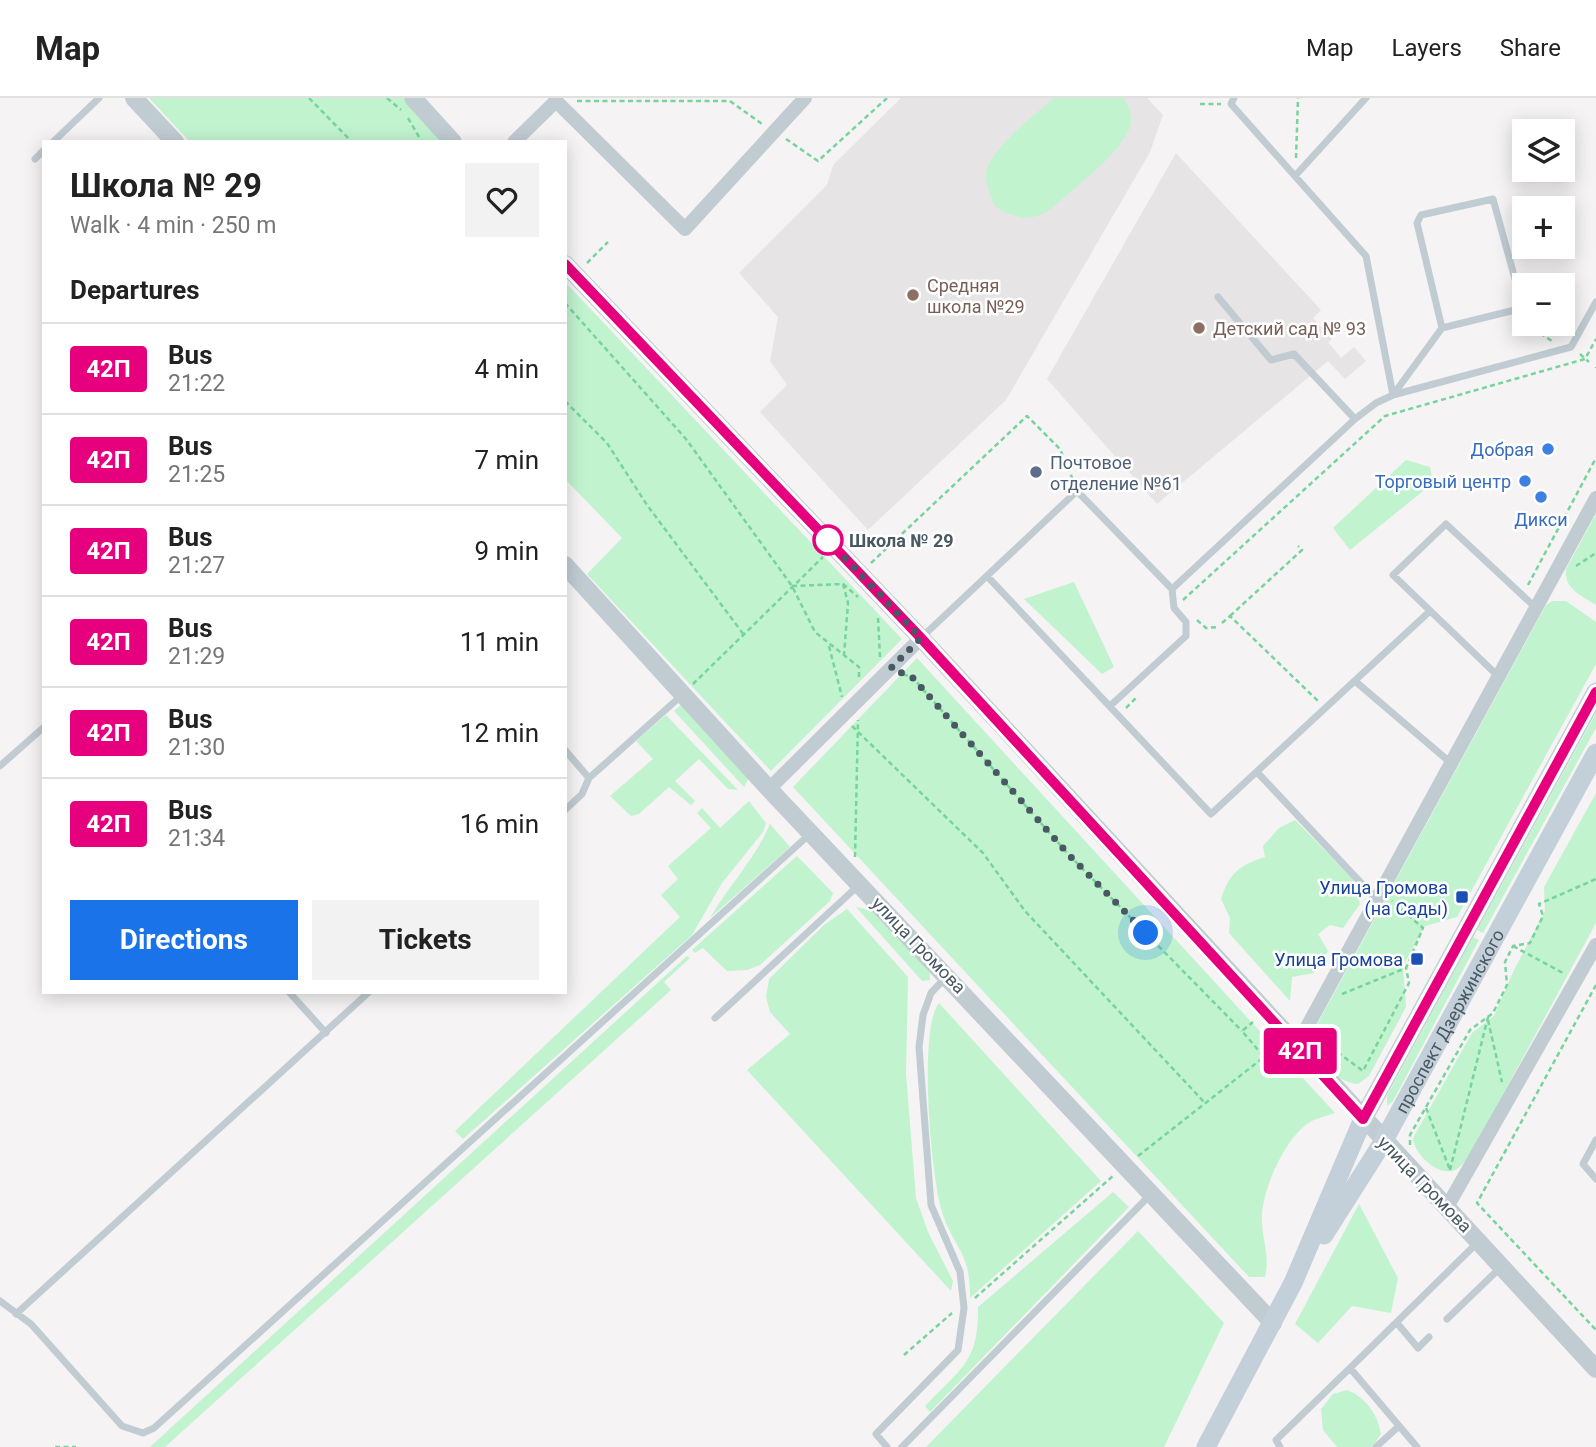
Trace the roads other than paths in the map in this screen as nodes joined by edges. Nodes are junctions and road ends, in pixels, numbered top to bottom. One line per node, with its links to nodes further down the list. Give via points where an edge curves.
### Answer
1 (99, 98): 8 (lane)
2 (134, 98): 9 (street)
3 (413, 98): 10 (street)
4 (805, 98): 6 (street, via 685,229)
5 (1366, 98): 14 (lane)
6 (558, 99): 11 (street)
7 (1233, 101): 14 (lane)
8 (55, 140)
9 (173, 140)
10 (451, 140)
11 (516, 140)
12 (42, 152): 13 (lane)
13 (35, 159)
14 (1295, 176): 19 (lane, via 1366,256)
15 (572, 261): 27 (street, улица Громова)
16 (1218, 297): 20 (lane, via 1271,360 1294,354)
17 (1596, 302): 19 (lane, via 1572,347)
18 (1442, 328): 18 (lane, via 1417,223 1421,215 1493,199 1523,308); 19 (lane)
19 (1393, 395): 20 (lane)
20 (1355, 419): 24 (lane)
21 (1596, 498): 25 (street)
22 (567, 567): 31 (street, улица Громова)
23 (987, 576): 24 (lane, via 1077,491); 27 (lane); 32 (lane)
24 (1172, 589): 32 (lane, via 1186,622 1186,636)
25 (1536, 608): 26 (lane, via 1446,523 1393,575); 28 (street)
26 (1430, 611): 28 (lane); 29 (lane)
27 (921, 638): 40 (street); 51 (street, улица Громова)
28 (1499, 677): 36 (street)
29 (1355, 681): 36 (lane); 38 (lane)
30 (1596, 692): 52 (main road, проспект Дзержинского)
31 (683, 694): 39 (lane); 40 (street, улица Громова)
32 (1110, 706): 38 (lane, via 1212,814)
33 (42, 728): 37 (lane)
34 (567, 752): 39 (lane)
35 (1596, 753): 54 (main road, проспект Дзержинского)
36 (1452, 764): 44 (street)
37 (0, 766)
38 (1256, 772): 44 (lane)
39 (589, 778): 41 (lane, via 582,794)
40 (769, 789): 42 (street, улица Громова)
41 (567, 808)
42 (812, 833): 43 (street, улица Громова); 62 (lane, via 154,1428 143,1433 122,1426 32,1324)
43 (858, 881): 46 (street, улица Громова); 49 (lane)
44 (1380, 897): 51 (street)
45 (1596, 945): 57 (street)
46 (948, 975): 56 (street, улица Громова); 70 (lane, via 931,993 923,1015 920,1060 931,1205 960,1272 964,1308 958,1350 876,1434)
47 (291, 994): 50 (lane)
48 (367, 994): 50 (lane)
49 (715, 1017)
50 (326, 1034): 62 (lane)
51 (1296, 1047): 52 (street, улица Громова)
52 (1363, 1119): 54 (street, улица Громова); 60 (main road, проспект Дзержинского)
53 (1596, 1140): 55 (lane, via 1583,1164)
54 (1383, 1142): 57 (street, улица Громова); 60 (main road, проспект Дзержинского)
55 (1596, 1180)
56 (1151, 1195): 64 (street, улица Громова); 71 (lane)
57 (1447, 1207): 58 (street, улица Громова)
58 (1480, 1240): 59 (street, улица Громова); 65 (lane)
59 (1503, 1266): 63 (lane); 68 (street, улица Громова)
60 (1293, 1283): 64 (main road, проспект Дзержинского)
61 (0, 1301): 62 (lane)
62 (16, 1314)
63 (1447, 1319)
64 (1273, 1323): 72 (main road, проспект Дзержинского)
65 (1397, 1323): 66 (lane, via 1418,1348); 67 (lane)
66 (1429, 1337)
67 (1350, 1368): 69 (lane); 73 (lane, via 1276,1440)
68 (1596, 1369)
69 (1399, 1426): 74 (lane); 75 (lane)
70 (887, 1447)
71 (902, 1447)
72 (1206, 1447)
73 (1280, 1447)
74 (1376, 1447)
75 (1417, 1447)

